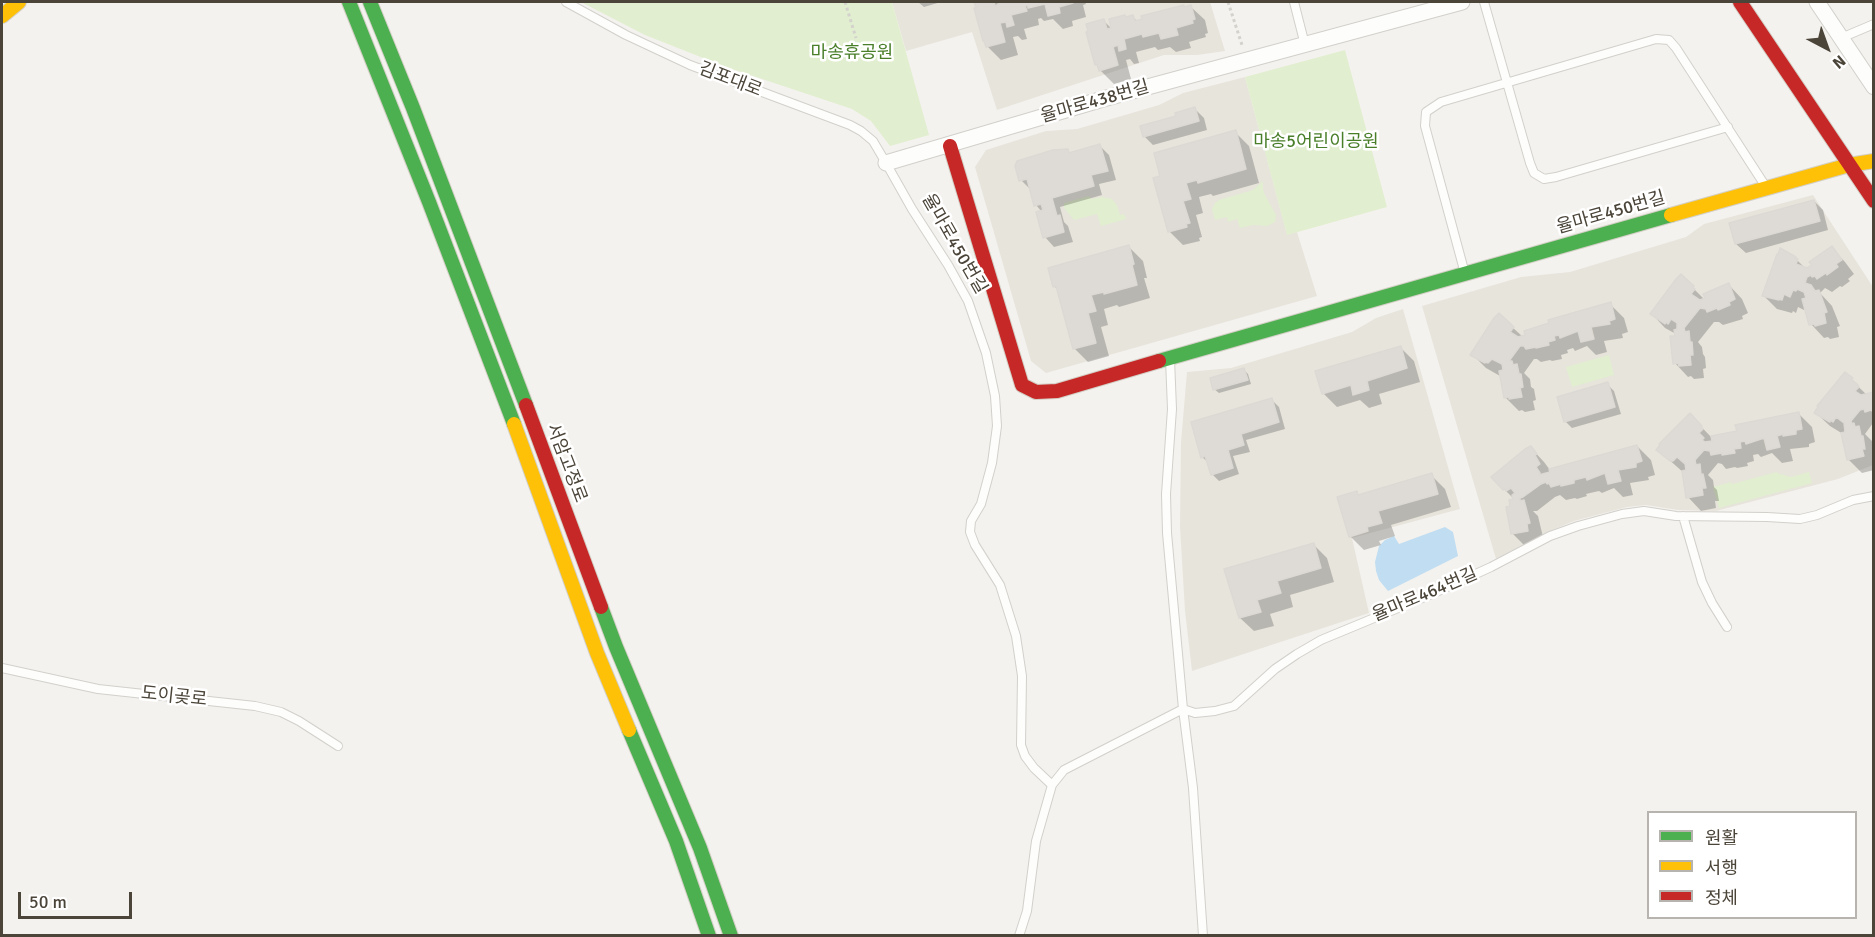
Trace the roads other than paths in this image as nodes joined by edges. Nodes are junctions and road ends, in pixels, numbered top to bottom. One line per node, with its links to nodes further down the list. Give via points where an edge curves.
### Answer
1 (19, 2): 10 (main road)
2 (349, 2): 32 (main road, 서암고정로, via 449,255 597,653 676,841)
3 (370, 2): 33 (main road, 서암고정로, via 616,648 700,848)
4 (566, 2): 19 (lane, 김포대로, via 680,60 850,125 873,141)
5 (1294, 2): 13 (lane)
6 (1462, 2): 13 (street, 율마로438번길)
7 (1484, 2): 14 (lane)
8 (1740, 2): 20 (main road)
9 (1817, 2): 12 (street)
10 (2, 15)
11 (1874, 24): 12 (lane)
12 (1841, 38): 15 (street)
13 (1305, 45): 17 (street, 율마로438번길, via 1103,99)
14 (1506, 83): 16 (lane, via 1656,39 1669,40); 16 (lane, via 1530,163 1544,179); 23 (lane, via 1441,102 1426,112 1425,126)
15 (1874, 87)
16 (1728, 127): 21 (lane)
17 (950, 146): 19 (street, 율마로438번길); 24 (main road, 율마로450번길, via 1022,385 1036,392 1057,391)
18 (1874, 161): 20 (main road, 율마로450번길)
19 (886, 163): 31 (lane, 율마로450번길, via 948,265 981,334 995,396 997,426 992,463 970,532 1000,585 1016,636 1022,676 1021,746 1034,768)
20 (1849, 165): 21 (main road, 율마로450번길); 22 (main road)
21 (1767, 188): 23 (main road, 율마로450번길)
22 (1874, 201)
23 (1464, 273): 24 (main road, 율마로450번길)
24 (1170, 358): 29 (lane, via 1167,533)
25 (1874, 496): 26 (lane, 율마로464번길, via 1800,519)
26 (1683, 516): 27 (lane, via 1702,582); 29 (lane, 율마로464번길, via 1644,511 1622,514 1550,536 1432,594 1321,640 1275,669 1234,706 1195,713)
27 (1727, 627)
28 (2, 668): 30 (lane, 도이곶로, via 98,689 281,712)
29 (1183, 709): 31 (lane, via 1065,771); 35 (lane, via 1193,788)
30 (338, 746)
31 (1052, 785): 34 (lane, via 1036,841 1027,911)
32 (709, 936)
33 (731, 936)
34 (1019, 936)
35 (1203, 936)

